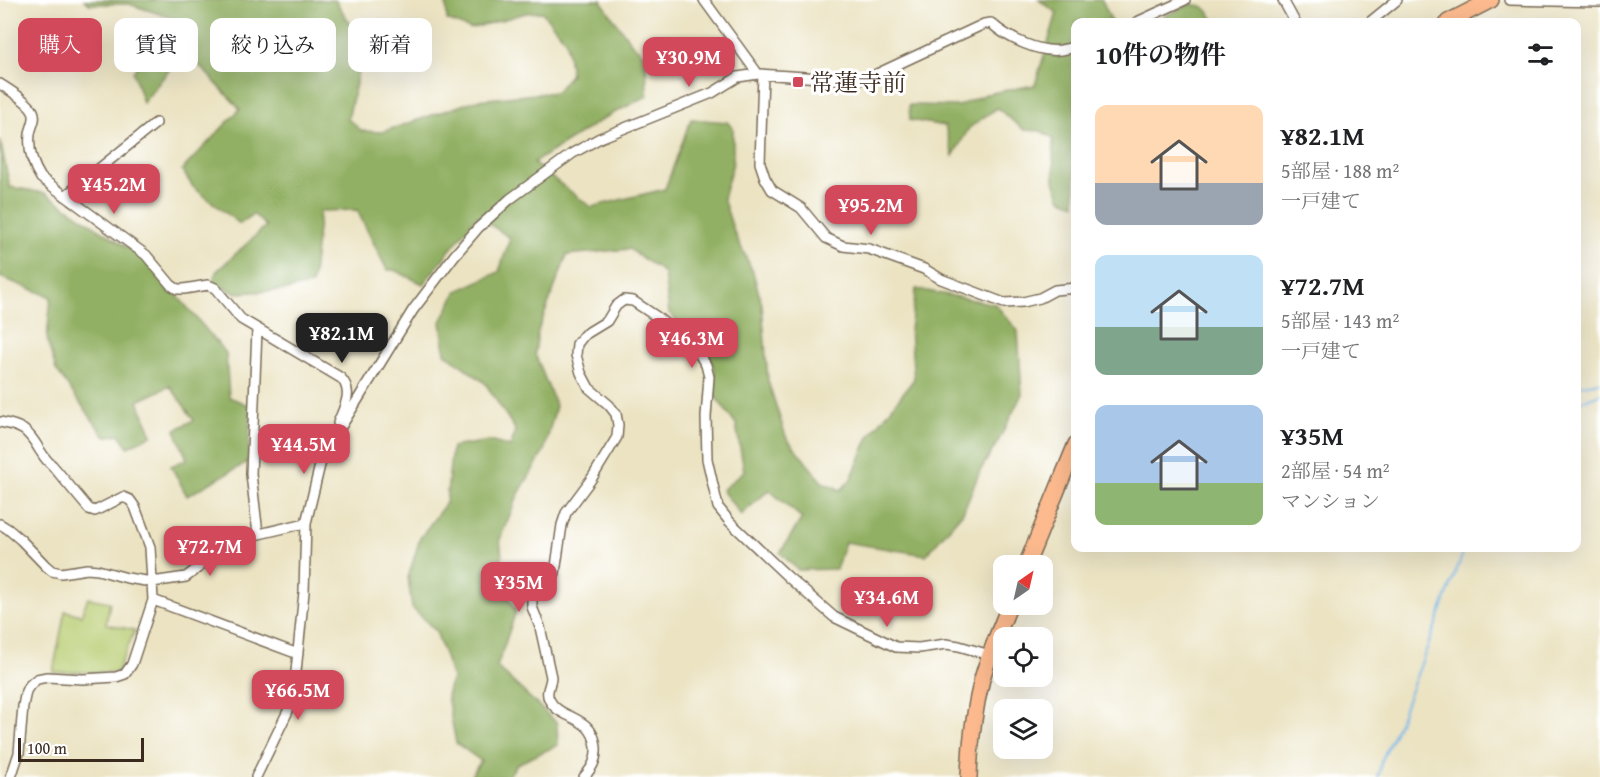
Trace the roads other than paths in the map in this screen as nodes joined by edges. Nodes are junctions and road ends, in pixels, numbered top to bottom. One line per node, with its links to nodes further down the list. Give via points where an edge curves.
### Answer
1 (704, 0): 13 (street)
2 (1185, 0): 8 (street)
3 (1283, 0): 9 (street)
4 (1397, 0): 10 (street)
5 (1509, 0): 7 (street)
6 (1484, 1): 11 (highway)
7 (1600, 2)
8 (1146, 18)
9 (1293, 18)
10 (1375, 18)
11 (1455, 18)
12 (1071, 47): 13 (street, via 1048,50 1021,42 991,23 866,79)
13 (760, 74): 17 (street, via 760,163 765,178 771,190 801,208 826,238 924,268 941,279 1004,303 1023,302); 20 (street, via 738,77 712,93 600,138 510,199 478,228 413,310)
14 (0, 84): 16 (street, via 33,110 30,156 34,168)
15 (156, 123): 16 (street)
16 (65, 196): 18 (street, via 146,255 171,285 177,289 208,285 215,288 241,319)
17 (1071, 288)
18 (257, 330): 20 (street, via 345,383 347,399); 24 (street, via 251,474)
19 (0, 422): 26 (street, via 25,429 47,461 89,508 95,511 123,497 130,500 150,547)
20 (332, 439): 22 (street, via 320,465)
21 (1071, 456): 25 (highway)
22 (306, 523): 24 (street); 29 (street)
23 (0, 524): 26 (street, via 52,571 98,570)
24 (258, 534): 26 (street, via 224,548 186,577)
25 (1031, 555)
26 (152, 582): 27 (street)
27 (153, 600): 29 (street); 31 (street, via 132,664 125,674 83,679 47,677 30,685)
28 (1006, 615): 30 (highway)
29 (298, 654): 32 (street, via 288,711)
30 (990, 656): 33 (street, via 946,644 896,647 834,617 730,522 718,507 707,459 705,417 709,377 705,365 698,352 657,317 633,301 624,300 607,321 584,335 577,344 576,356 589,388 615,414 617,437 566,513 555,573 532,599 551,677 547,697 553,706 584,724 596,745 596,759); 34 (highway, via 976,707)
31 (11, 777)
32 (256, 777)
33 (584, 777)
34 (969, 777)

